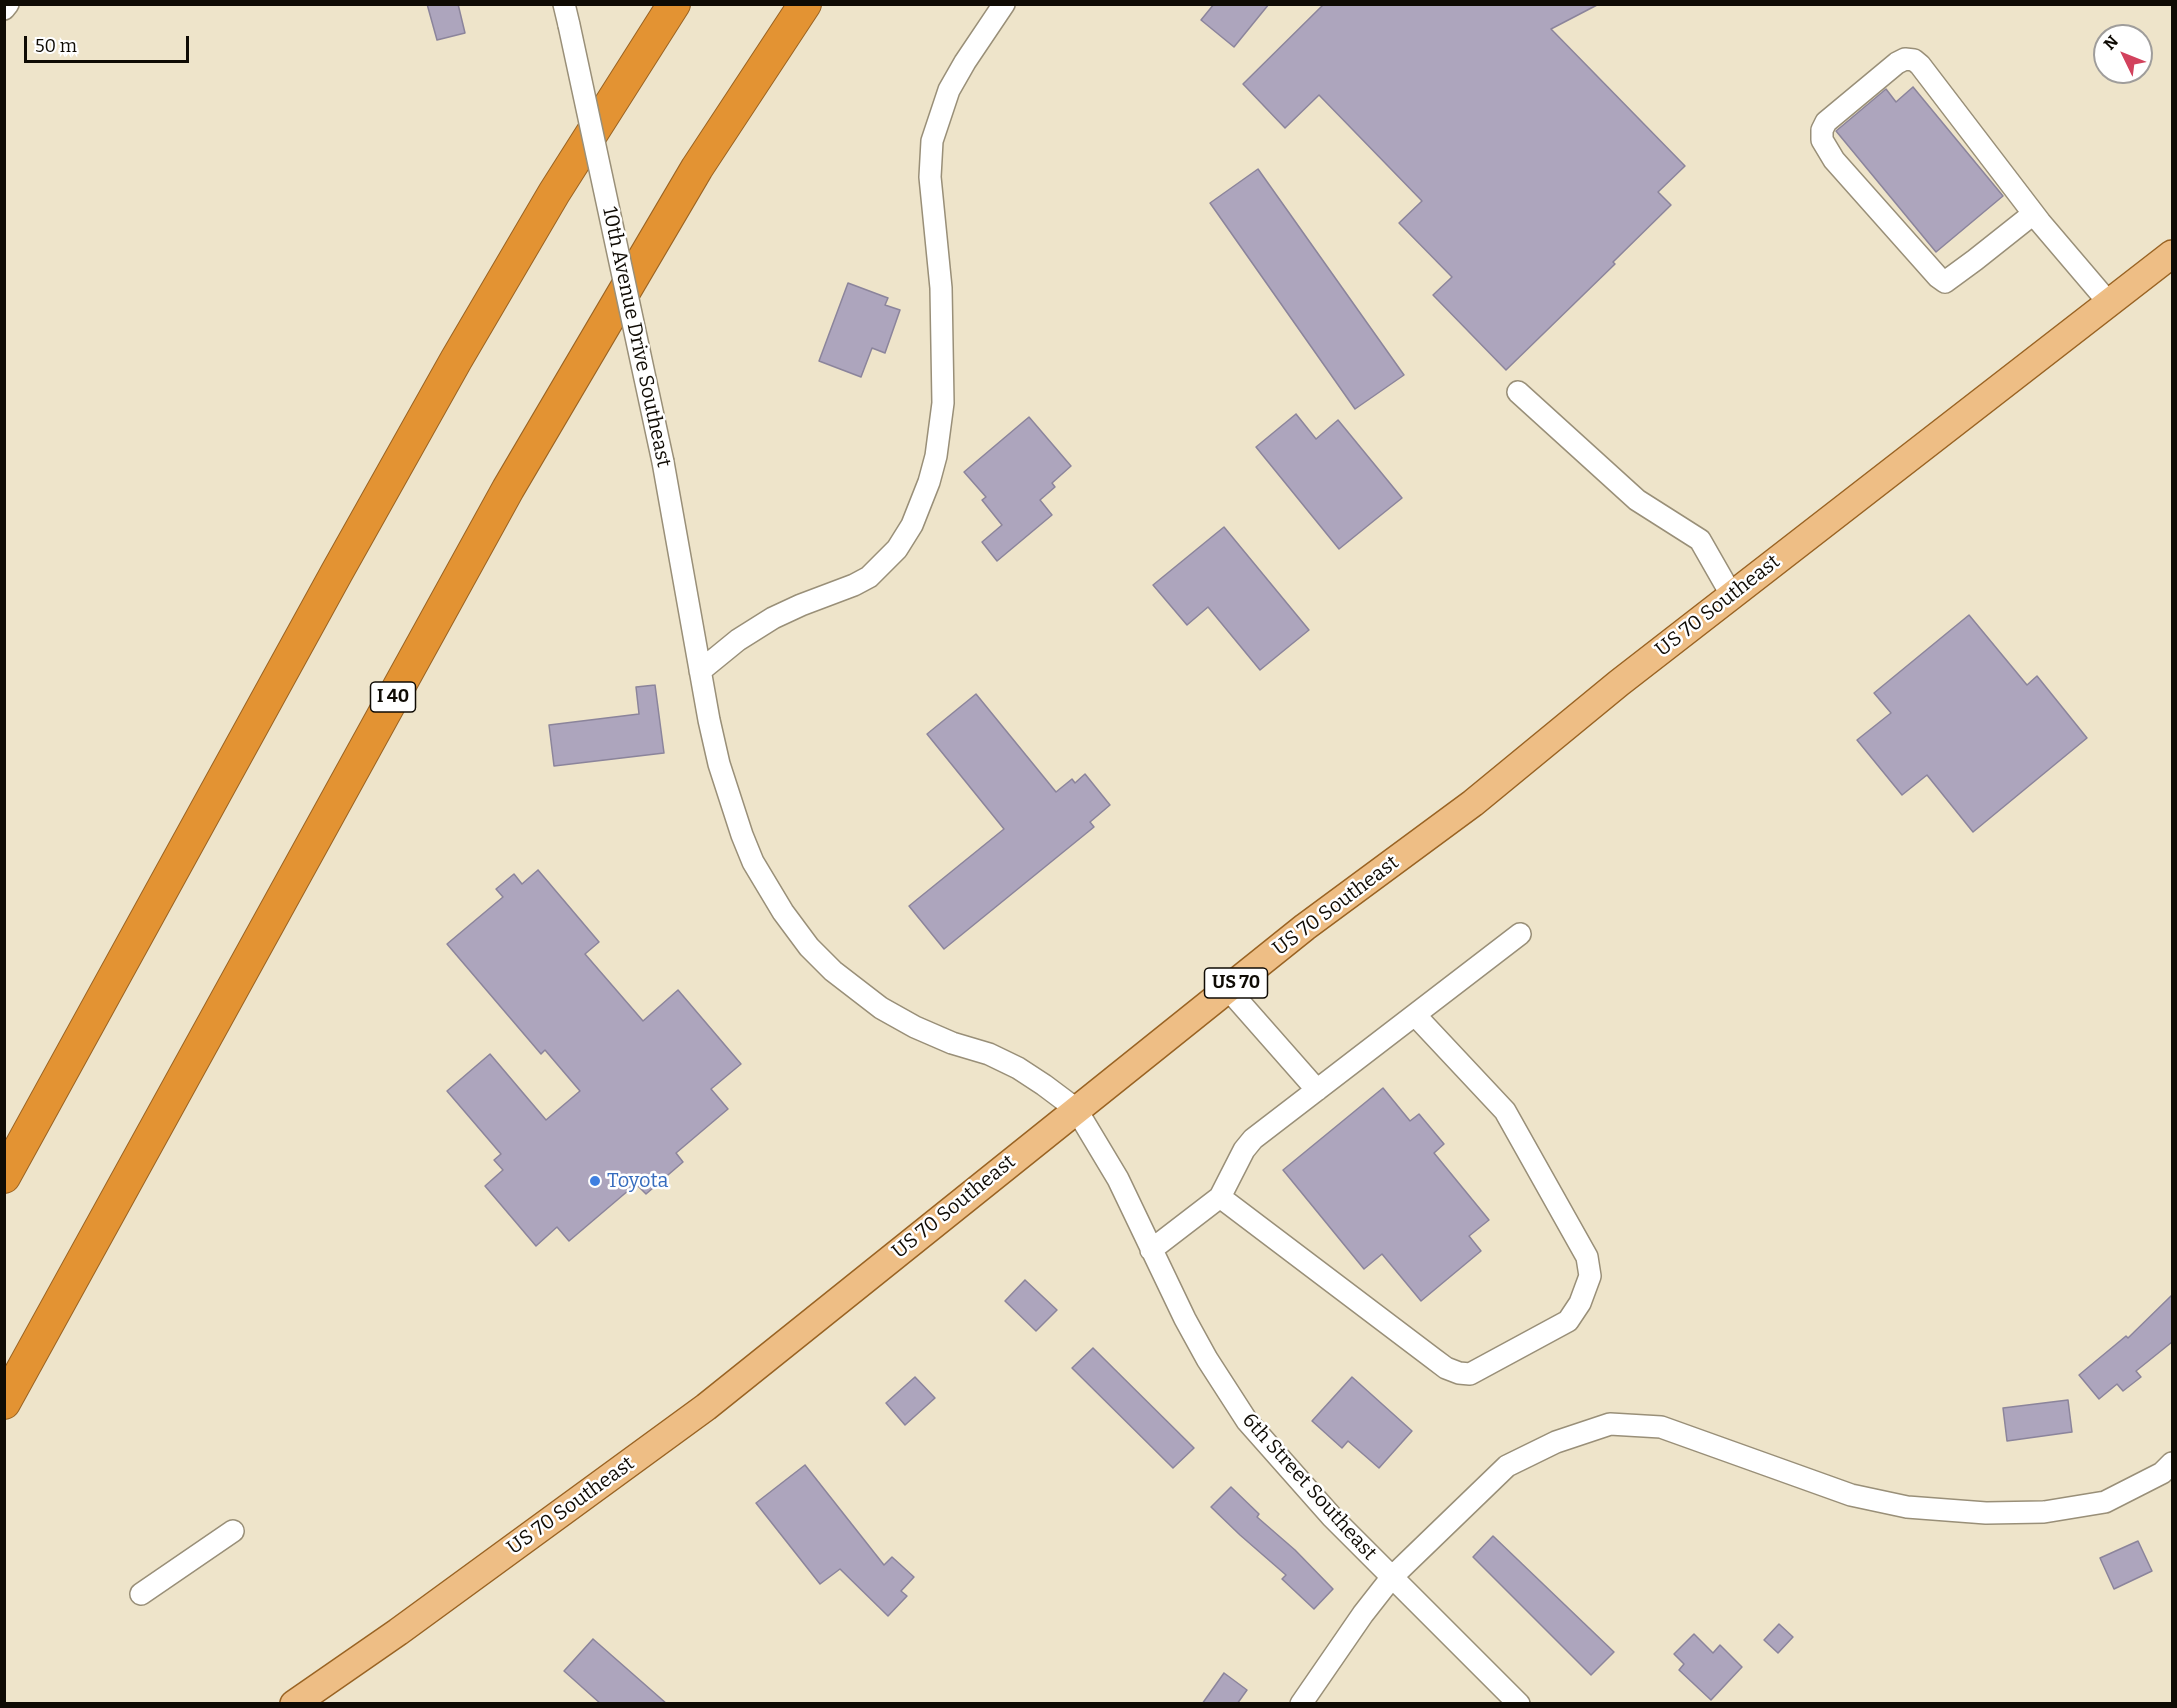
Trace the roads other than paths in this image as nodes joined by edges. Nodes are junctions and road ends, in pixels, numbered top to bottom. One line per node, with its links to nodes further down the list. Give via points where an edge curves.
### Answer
1 (8, 4): 5 (street)
2 (674, 4): 18 (highway, via 554,193 451,370)
3 (805, 4): 21 (highway, I 40, via 697,168 508,489)
4 (1004, 4): 12 (street, via 949,90 932,141 930,177 941,288 943,403 936,456 912,525 897,549 868,577 772,618)
5 (4, 9)
6 (566, 15): 12 (street, 10th Avenue Drive Southeast, bridge, via 663,462)
7 (2033, 214): 7 (street, via 1914,60 1897,63 1826,122 1822,130 1822,140 1834,160 1945,282); 9 (street)
8 (2172, 254): 9 (main road, US 70 Southeast / US 70)
9 (2109, 303): 11 (main road, US 70 Southeast / US 70)
10 (1518, 392): 11 (street, via 1637,500 1700,540)
11 (1732, 596): 14 (main road, US 70 Southeast / US 70, via 1612,688 1473,803)
12 (700, 671): 17 (street, 10th Avenue Drive Southeast, via 718,764 742,835 767,888 809,947 881,1008 915,1027 1018,1068)
13 (1520, 934): 15 (street)
14 (1228, 989): 16 (street); 17 (main road, US 70 Southeast / US 70)
15 (1415, 1015): 16 (street); 19 (street, via 1505,1111 1587,1257 1590,1276 1568,1321 1470,1374 1459,1373 1446,1368)
16 (1317, 1090): 19 (street, via 1253,1139)
17 (1076, 1109): 20 (street, 6th Street Southeast, via 1118,1179); 26 (main road, US 70 Southeast / US 70, via 706,1407)
18 (4, 1177)
19 (1220, 1197): 20 (street)
20 (1151, 1250): 24 (street, 6th Street Southeast, via 1207,1359 1247,1421 1324,1509)
21 (4, 1403)
22 (2172, 1463): 24 (street, via 2162,1473 2104,1502 2044,1512 1986,1514 1906,1507 1851,1495 1661,1427 1610,1424 1556,1442 1507,1466)
23 (233, 1531): 25 (street)
24 (1392, 1577): 27 (street); 28 (street, 6th Street Southeast)
25 (141, 1594)
26 (295, 1703)
27 (1301, 1704)
28 (1519, 1704)

